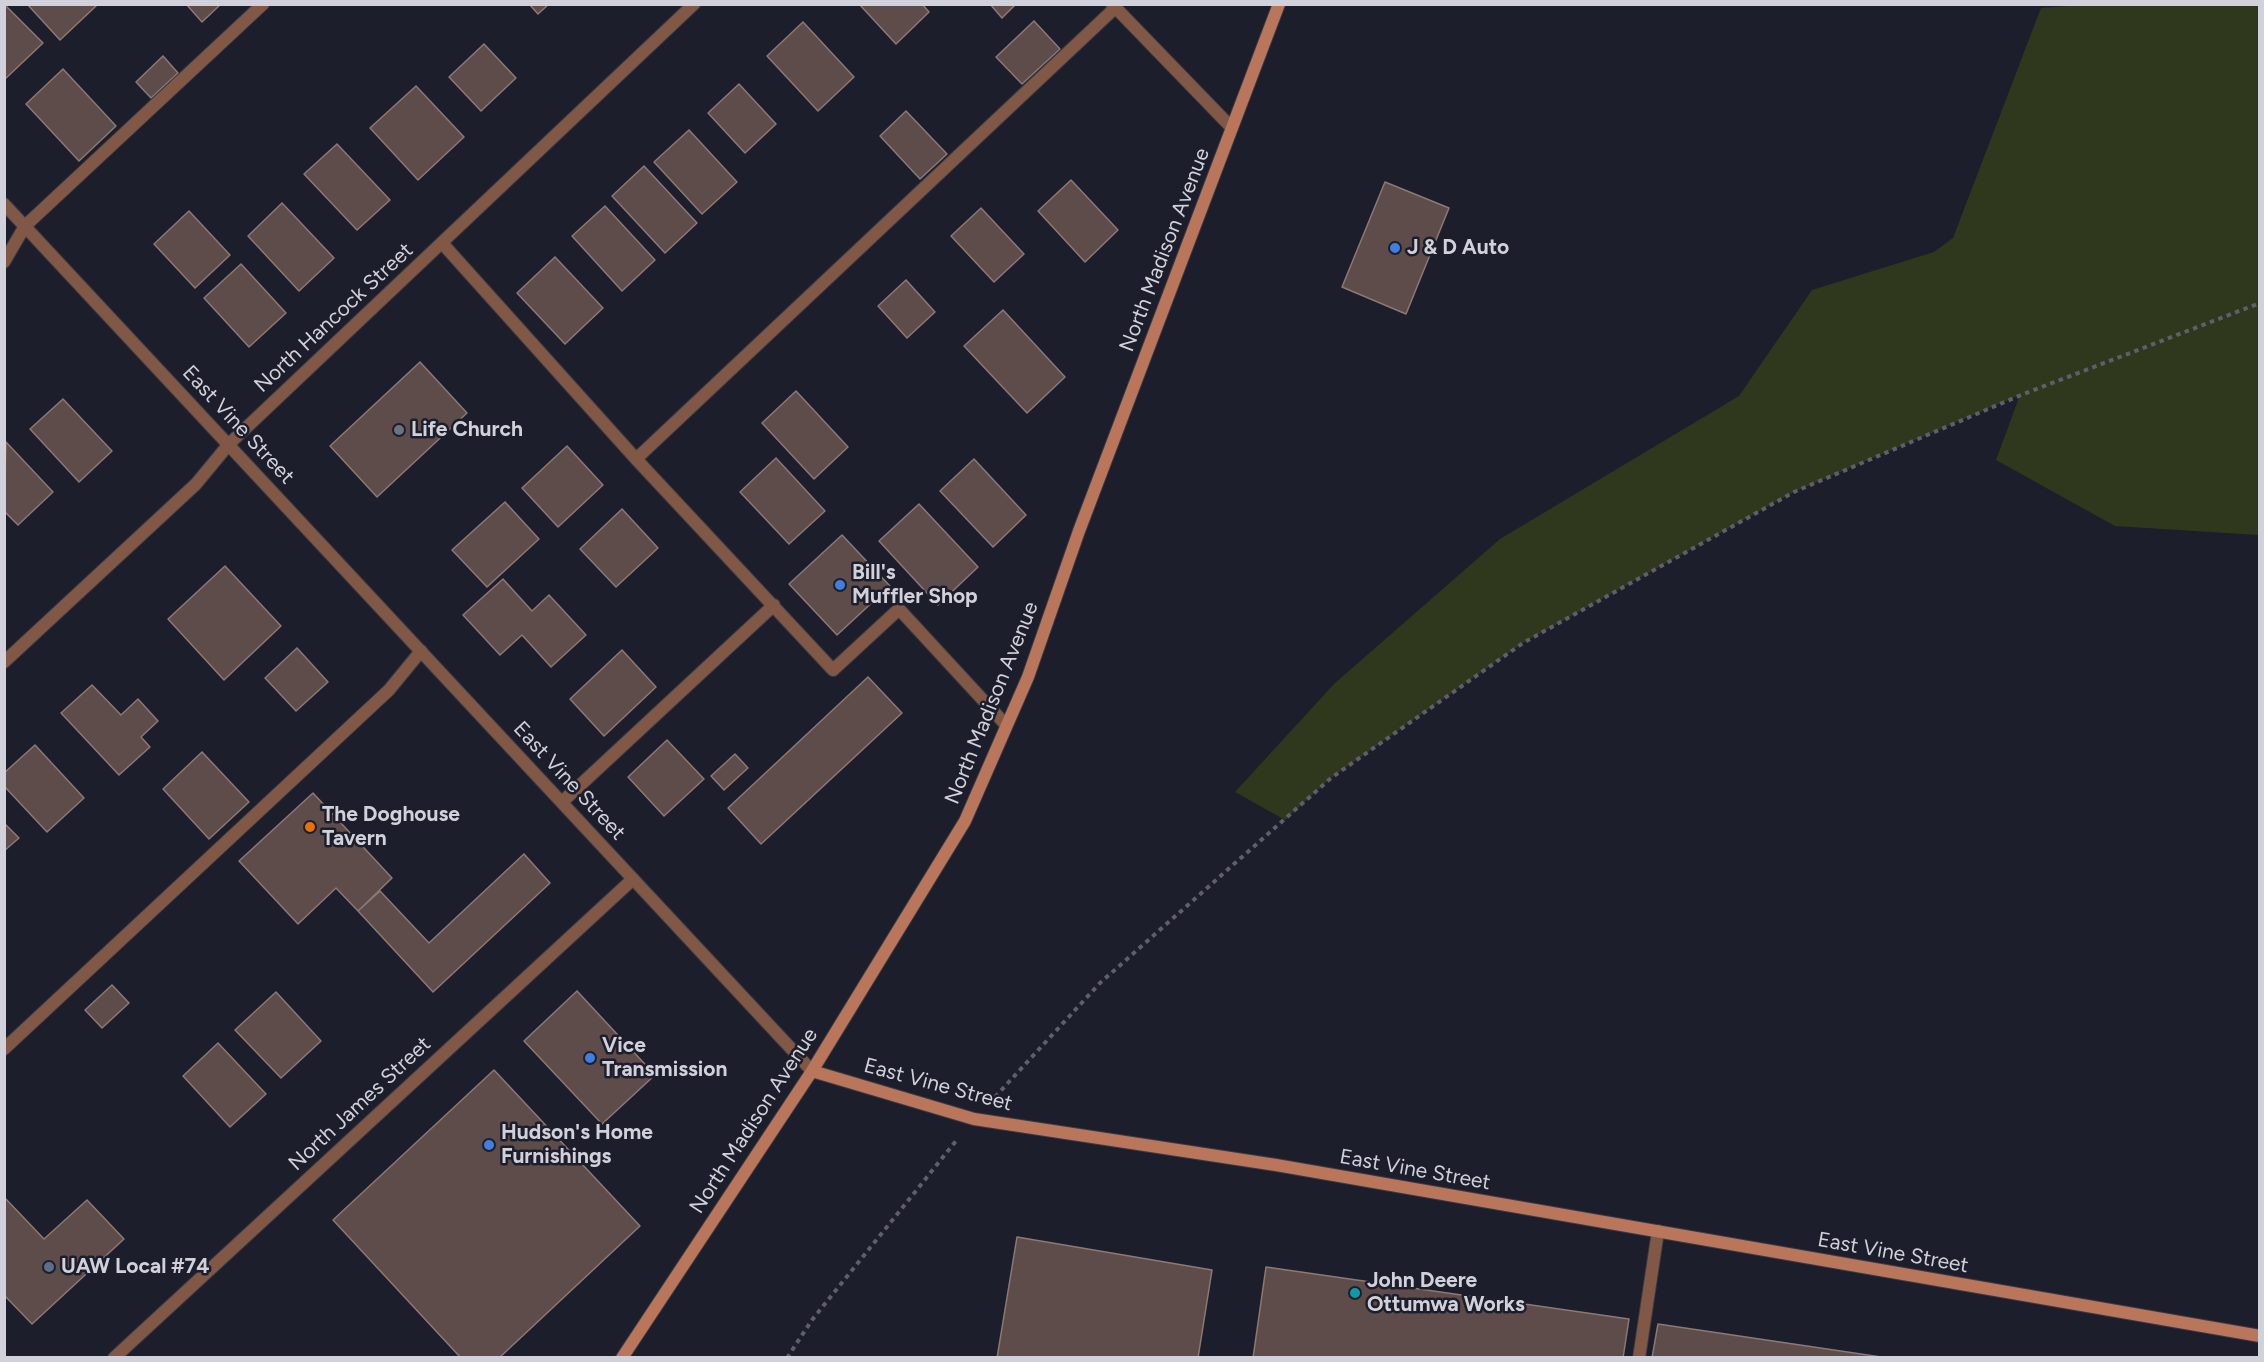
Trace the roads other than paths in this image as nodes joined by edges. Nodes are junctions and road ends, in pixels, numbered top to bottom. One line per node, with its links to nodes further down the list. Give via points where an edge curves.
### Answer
1 (263, 4): 7 (street)
2 (694, 4): 8 (street, North Hancock Street)
3 (1279, 4): 5 (main road, North Madison Avenue)
4 (1113, 6): 5 (street); 11 (street)
5 (1232, 128): 15 (main road, North Madison Avenue)
6 (4, 204): 7 (street, East Vine Street)
7 (25, 226): 9 (street); 10 (street, East Vine Street)
8 (442, 243): 10 (street, North Hancock Street); 11 (street)
9 (4, 262)
10 (229, 444): 13 (street, East Vine Street); 14 (street, North Hancock Street, via 196,484)
11 (636, 459): 12 (street)
12 (774, 606): 15 (street, via 833,670 899,609); 16 (street)
13 (421, 651): 16 (street, East Vine Street); 18 (street, via 389,690)
14 (4, 662)
15 (1006, 726): 19 (main road, North Madison Avenue, via 965,821)
16 (562, 802): 17 (street, East Vine Street)
17 (633, 879): 19 (street, East Vine Street); 22 (street, North James Street)
18 (4, 1049)
19 (812, 1071): 20 (main road, East Vine Street, via 974,1119); 23 (main road, North Madison Avenue)
20 (1658, 1231): 21 (main road, East Vine Street); 24 (street)
21 (2259, 1336)
22 (114, 1358)
23 (622, 1358)
24 (1639, 1358)

